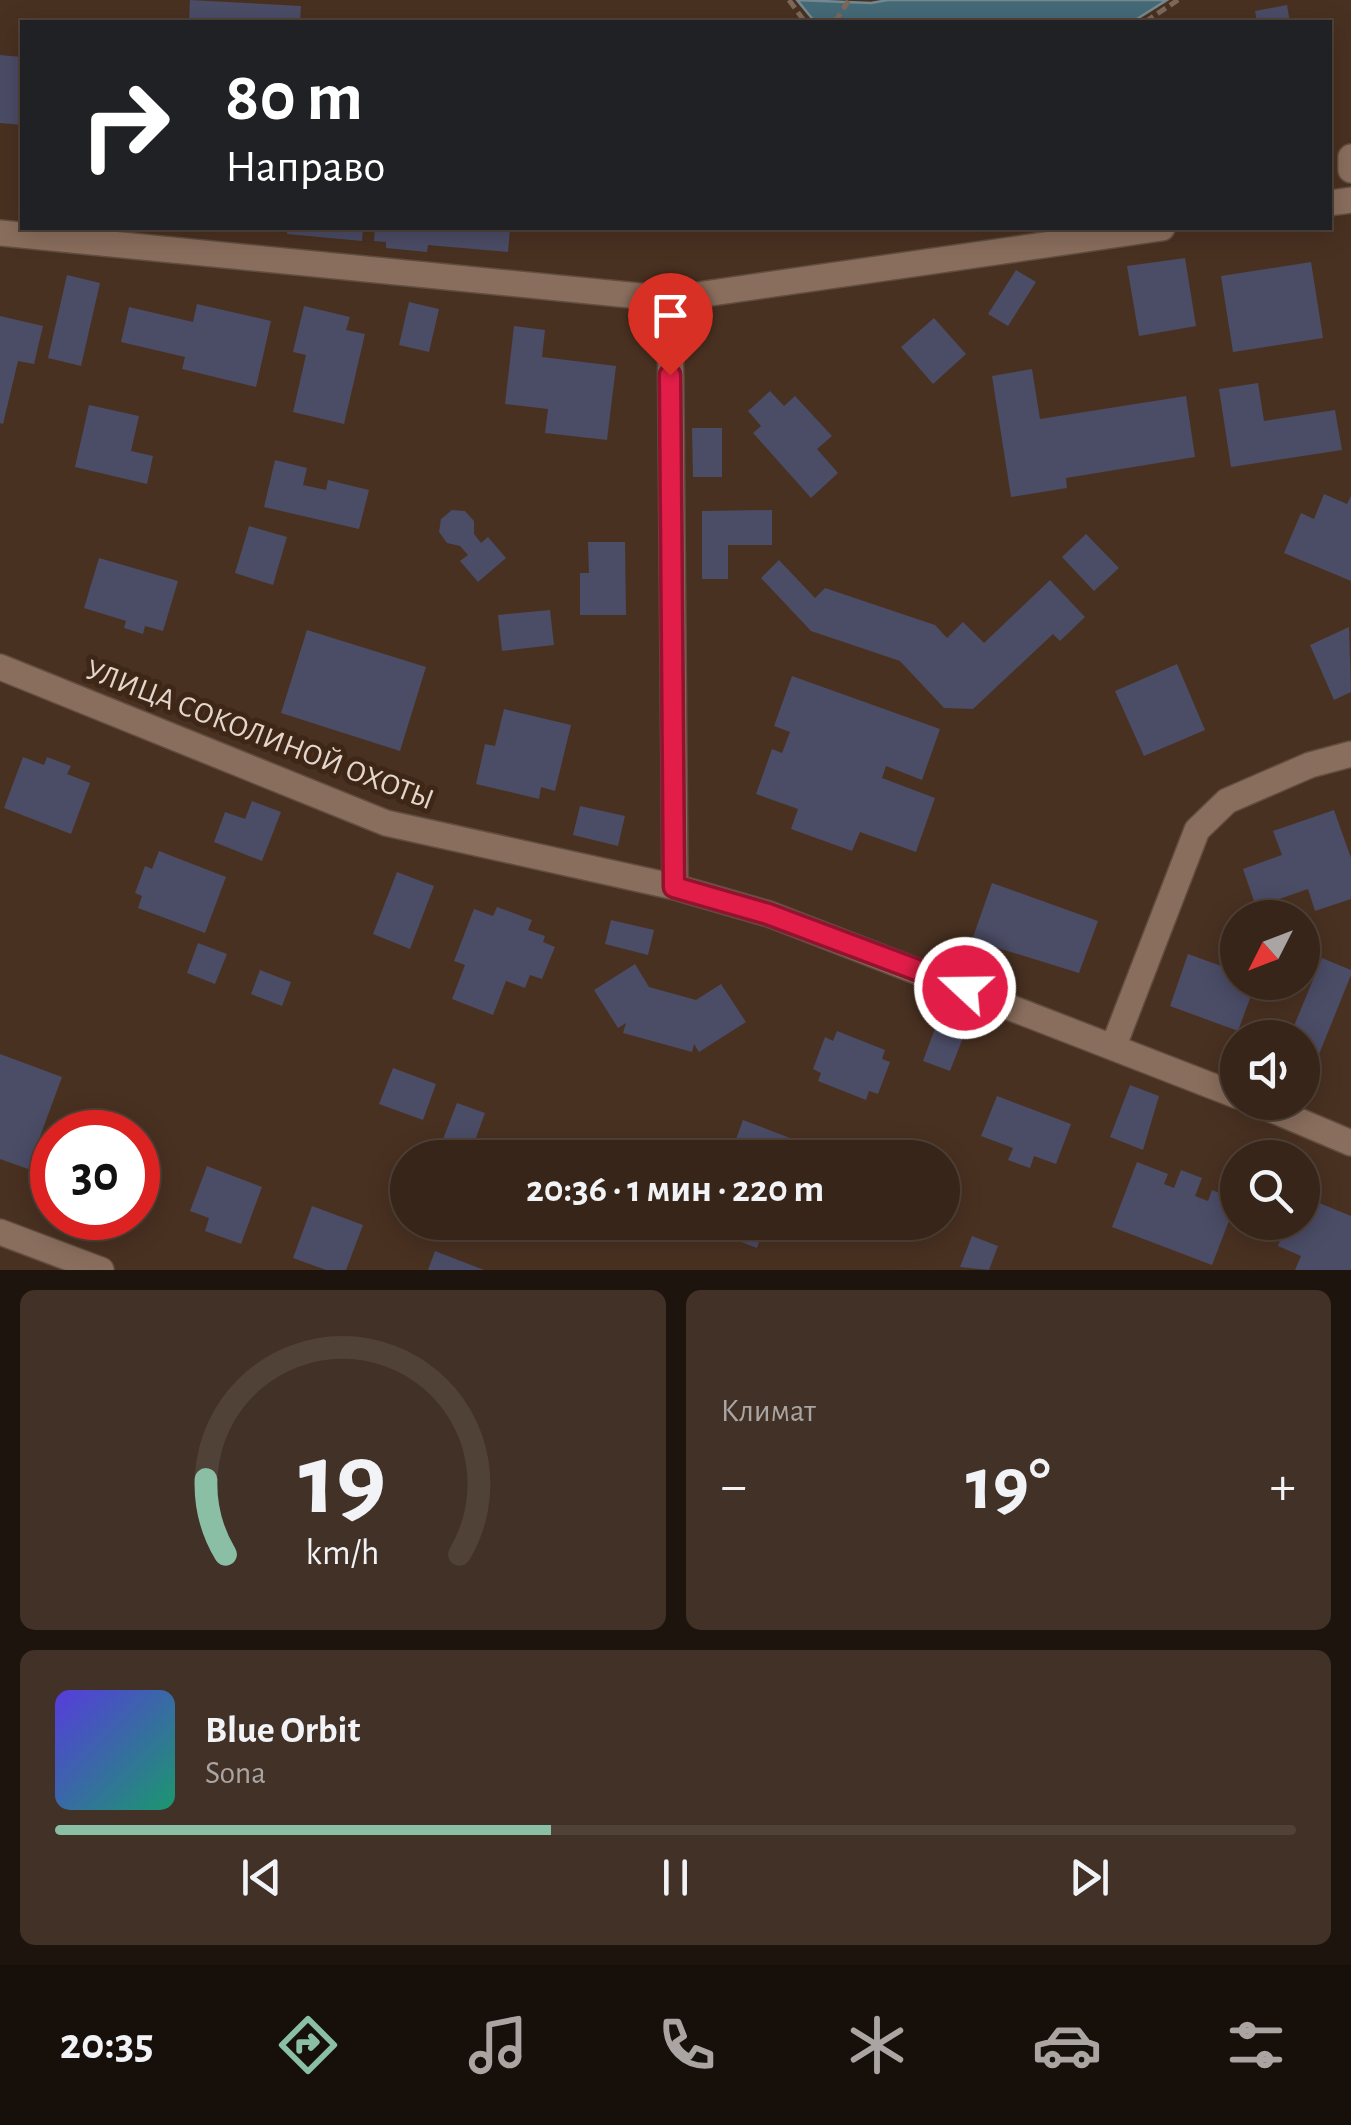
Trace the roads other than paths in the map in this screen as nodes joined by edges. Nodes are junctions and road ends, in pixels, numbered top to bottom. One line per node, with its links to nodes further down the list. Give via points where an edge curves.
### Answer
1 (1351, 158): 2 (street)
2 (1351, 170)
3 (1148, 230): 5 (street)
4 (0, 233): 5 (street)
5 (670, 299): 8 (street)
6 (0, 667): 8 (street, УЛИЦА СОКОЛИНОЙ ОХОТЫ, via 404,829)
7 (1351, 754): 9 (street, via 1228,801 1198,830)
8 (674, 887): 9 (street, УЛИЦА СОКОЛИНОЙ ОХОТЫ, via 816,931)
9 (1114, 1045): 10 (street, УЛИЦА СОКОЛИНОЙ ОХОТЫ)
10 (1220, 1089)
11 (1297, 1120): 12 (street)
12 (1351, 1143)
13 (0, 1232): 14 (street)
14 (101, 1270)

